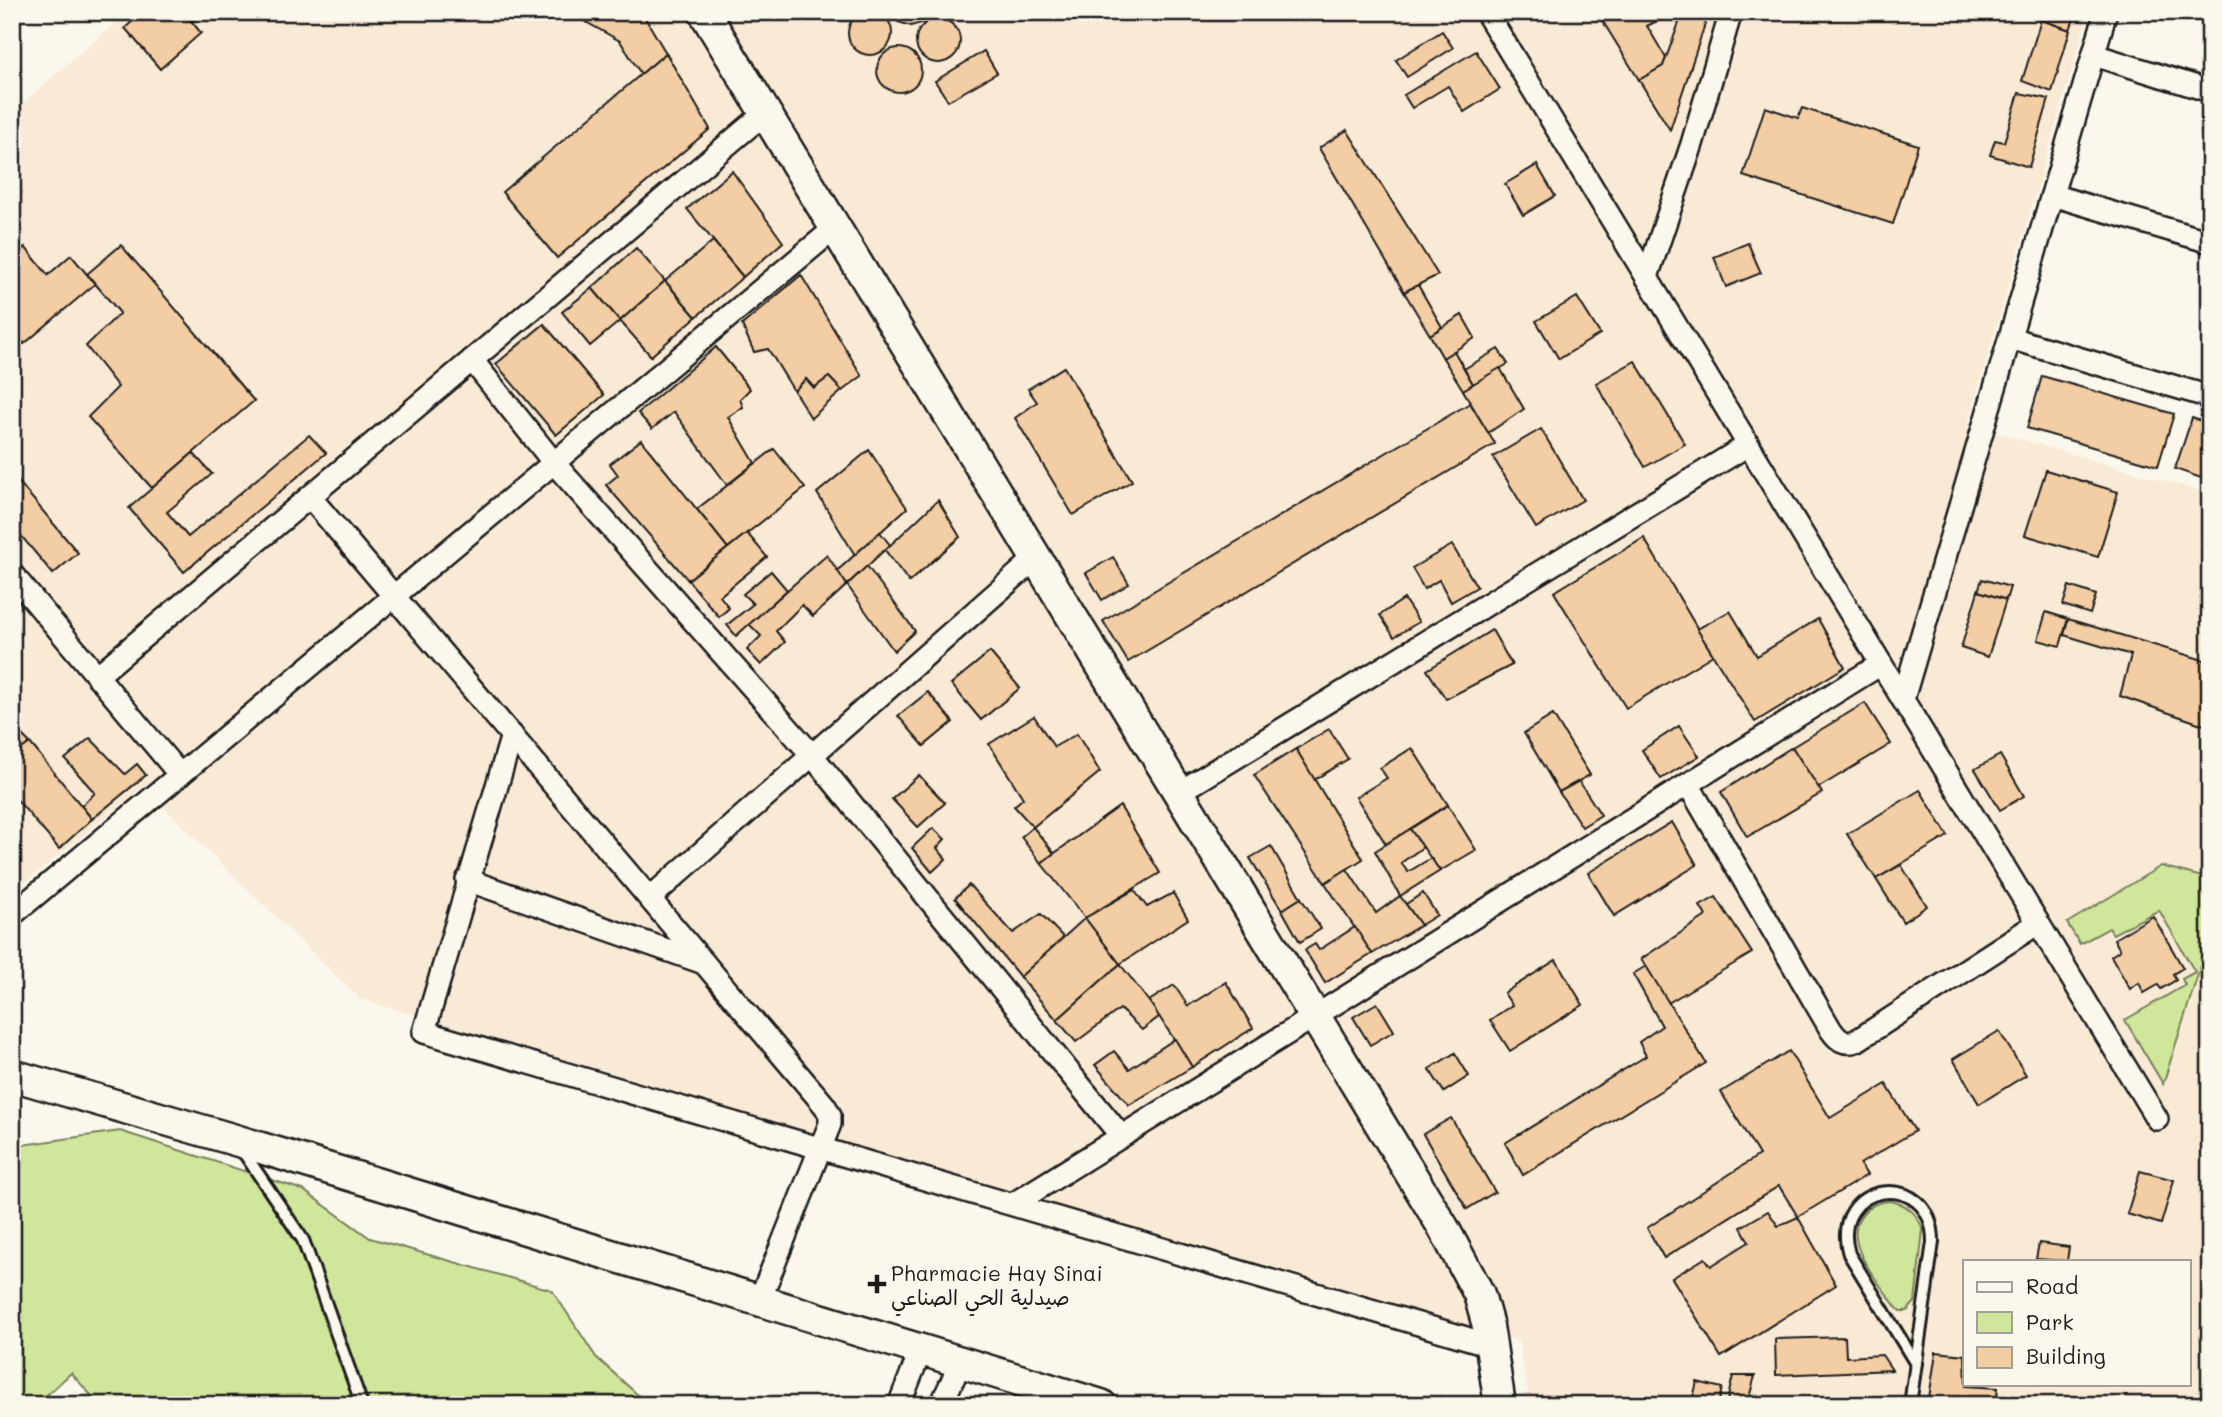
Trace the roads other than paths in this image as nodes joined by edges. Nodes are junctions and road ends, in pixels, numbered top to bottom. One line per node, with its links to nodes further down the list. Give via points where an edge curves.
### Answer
1 (704, 12): 7 (street)
2 (1486, 12): 11 (street)
3 (1731, 12): 11 (street)
4 (2106, 12): 5 (street)
5 (2094, 55): 6 (street); 8 (street)
6 (2210, 91)
7 (765, 113): 9 (street); 13 (street)
8 (2052, 195): 10 (street); 12 (street)
9 (835, 228): 16 (street); 18 (street)
10 (2210, 242)
11 (1647, 277): 15 (street)
12 (2010, 338): 14 (street); 23 (street)
13 (472, 360): 16 (street); 17 (street)
14 (2210, 397)
15 (1748, 445): 21 (street); 28 (street)
16 (554, 463): 20 (street); 25 (street)
17 (310, 497): 20 (street); 22 (street)
18 (1036, 558): 25 (street); 28 (street)
19 (12, 574): 22 (street)
20 (394, 596): 24 (street); 26 (street)
21 (1881, 664): 23 (street); 27 (street)
22 (97, 676): 26 (street)
23 (1903, 699): 32 (street)
24 (512, 735): 29 (street); 30 (street)
25 (811, 754): 30 (street); 37 (street)
26 (180, 775): 31 (street)
27 (1688, 784): 32 (street, via 1831,1030 1846,1043 1856,1041); 34 (street)
28 (1178, 793): 34 (street)
29 (467, 880): 33 (street); 39 (street, via 424,1032)
30 (650, 898): 33 (street)
31 (12, 915)
32 (2038, 923): 36 (street)
33 (706, 964): 39 (street, via 825,1105 830,1124)
34 (1314, 1016): 37 (street); 42 (street, via 1479,1294)
35 (12, 1075): 38 (street)
36 (2157, 1119)
37 (1121, 1136): 40 (street)
38 (234, 1140): 41 (street); 46 (lane, via 303,1240)
39 (821, 1148): 40 (street); 41 (street)
40 (1013, 1204): 42 (street)
41 (759, 1301): 43 (street)
42 (1490, 1345): 50 (street)
43 (921, 1350): 44 (street); 47 (street)
44 (961, 1362): 48 (street); 49 (street)
45 (1916, 1364): 45 (lane, via 1933,1228 1920,1204 1895,1192 1880,1192 1849,1216 1846,1242); 51 (lane)
46 (362, 1405)
47 (899, 1405)
48 (941, 1405)
49 (1101, 1405)
50 (1500, 1405)
51 (1910, 1405)

